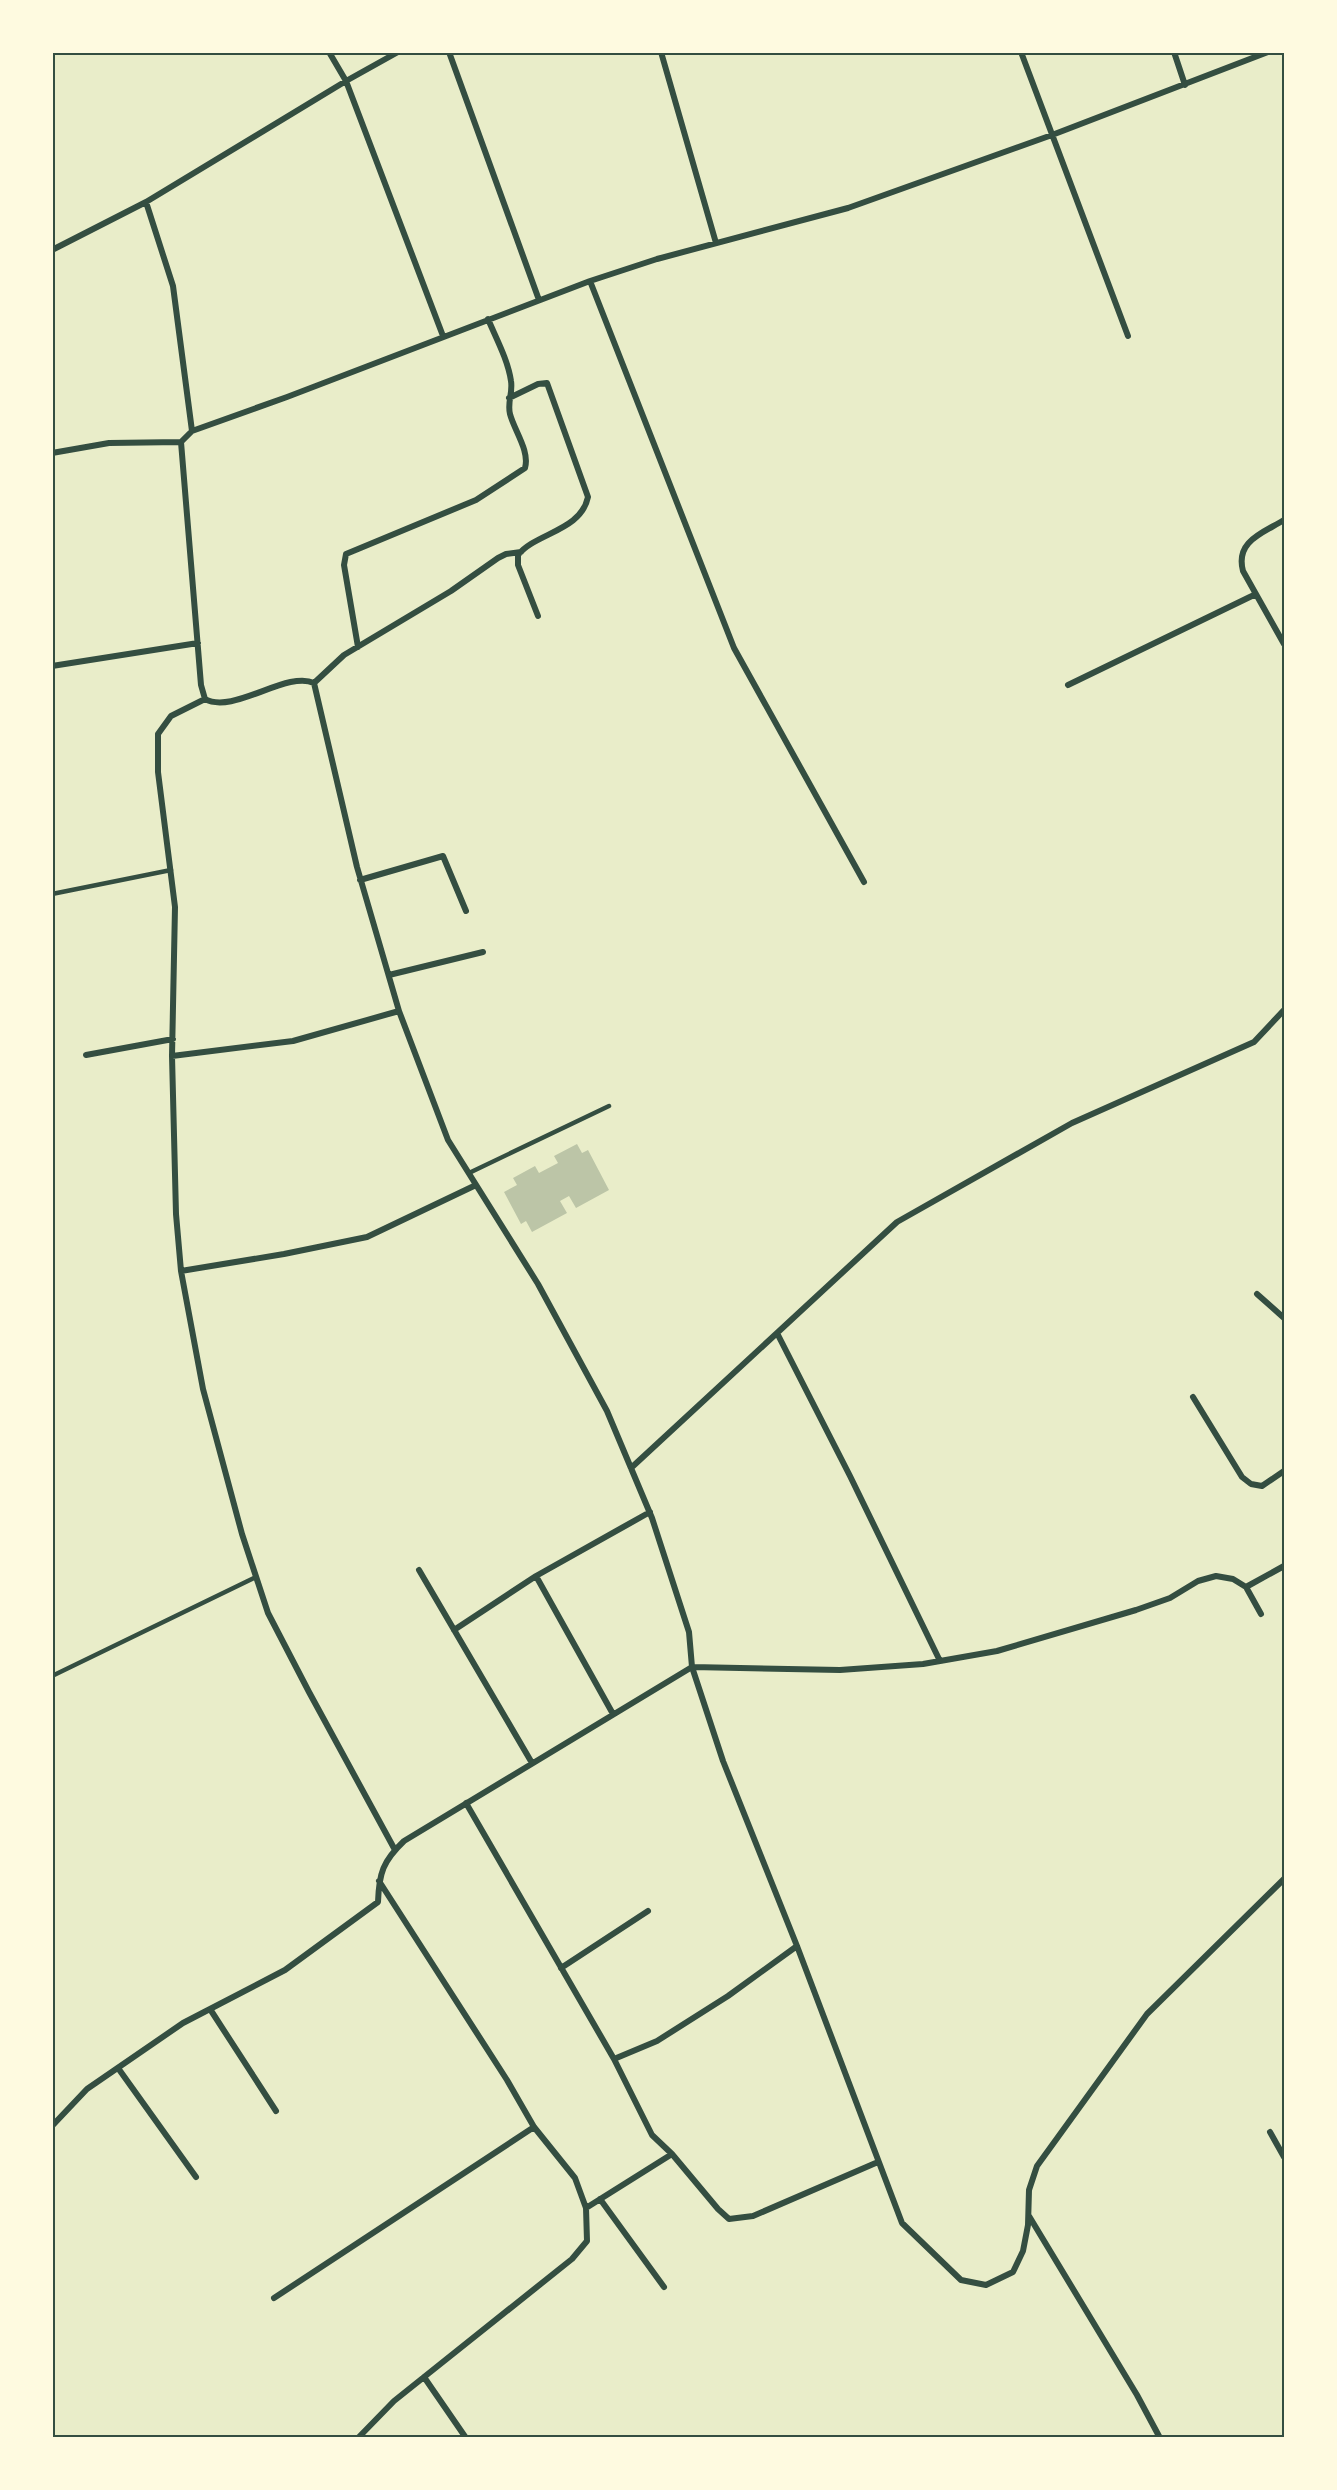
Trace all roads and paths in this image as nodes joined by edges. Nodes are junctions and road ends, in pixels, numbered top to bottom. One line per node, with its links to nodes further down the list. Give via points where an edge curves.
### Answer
1 (329, 52): 8 (street)
2 (398, 52): 8 (street)
3 (448, 52): 15 (street)
4 (661, 52): 12 (street)
5 (1022, 52): 10 (street)
6 (1174, 52): 9 (street)
7 (1268, 52): 9 (street)
8 (346, 81): 11 (street); 17 (street)
9 (1185, 85): 10 (street)
10 (1053, 135): 12 (street, via 848,208); 18 (street)
11 (146, 202): 13 (street); 20 (street, via 173,286)
12 (716, 243): 14 (street)
13 (52, 250)
14 (590, 281): 15 (street); 36 (street, via 734,648)
15 (539, 300): 16 (street)
16 (488, 319): 17 (street); 19 (street, via 510,374)
17 (443, 336): 20 (street)
18 (1128, 336)
19 (509, 398): 24 (street, via 547,383 588,497 583,509 566,525); 29 (street, via 510,413 526,459 522,472 466,505 344,556)
20 (192, 431): 21 (street)
21 (181, 442): 22 (street, via 109,443); 27 (street)
22 (52, 453)
23 (1284, 520): 25 (street, via 1242,550 1243,571)
24 (521, 552): 26 (street, via 518,565); 29 (street, via 498,558)
25 (1256, 594): 28 (street); 32 (street)
26 (538, 616)
27 (198, 643): 30 (street); 33 (street)
28 (1284, 644)
29 (358, 647): 31 (street)
30 (52, 666)
31 (314, 683): 33 (street, via 289,683 229,702 213,704); 35 (street)
32 (1068, 685)
33 (205, 699): 34 (street, via 171,716 158,734 158,772)
34 (171, 870): 37 (lane); 43 (street, via 175,907)
35 (360, 880): 38 (street, via 443,856); 40 (street)
36 (864, 882)
37 (52, 894)
38 (466, 911)
39 (483, 952): 40 (street)
40 (389, 975): 42 (street)
41 (1284, 1010): 52 (street, via 1254,1042 1072,1123 897,1222)
42 (399, 1011): 45 (street, via 293,1041); 47 (street, via 448,1140)
43 (173, 1039): 44 (street); 45 (street)
44 (86, 1055)
45 (172, 1056): 49 (street)
46 (609, 1106): 47 (lane)
47 (469, 1173): 48 (street)
48 (476, 1185): 49 (street, via 367,1237); 54 (street, via 538,1284 607,1411)
49 (181, 1271): 60 (street, via 203,1389)
50 (1257, 1294): 51 (street)
51 (1284, 1318)
52 (777, 1333): 54 (street); 64 (street)
53 (1193, 1397): 55 (street, via 1242,1477 1251,1485 1262,1486)
54 (631, 1468): 56 (street)
55 (1284, 1472)
56 (650, 1512): 59 (street); 65 (street, via 688,1632)
57 (1284, 1566): 61 (street)
58 (419, 1570): 63 (street)
59 (536, 1576): 63 (street); 67 (street)
60 (256, 1577): 66 (lane); 70 (street, via 268,1613)
61 (1246, 1587): 62 (street); 64 (street, via 1233,1579 1216,1576 1136,1610 997,1651)
62 (1262, 1614)
63 (454, 1629): 68 (street)
64 (940, 1661): 65 (street, via 840,1670)
65 (692, 1667): 67 (street); 74 (street, via 723,1761)
66 (52, 1676)
67 (613, 1714): 68 (street)
68 (532, 1763): 69 (street)
69 (466, 1803): 70 (street); 75 (street)
70 (395, 1850): 72 (street, via 387,1857)
71 (1284, 1879): 89 (street, via 1146,2014 1037,2166 1029,2190)
72 (379, 1880): 76 (street, via 378,1902 285,1971); 81 (street)
73 (648, 1911): 75 (street)
74 (797, 1946): 77 (street, via 657,2042); 85 (street)
75 (561, 1968): 77 (street)
76 (210, 2009): 78 (street); 79 (street)
77 (614, 2059): 83 (street, via 652,2134)
78 (118, 2068): 80 (street, via 87,2089); 86 (street)
79 (276, 2111)
80 (52, 2126)
81 (534, 2127): 88 (street, via 575,2178); 91 (street)
82 (1270, 2132): 84 (street)
83 (672, 2154): 85 (street, via 729,2219 753,2216); 87 (street)
84 (1284, 2157)
85 (878, 2162): 89 (street, via 902,2223 961,2280 986,2285 1013,2272 1023,2251)
86 (196, 2176)
87 (600, 2199): 88 (street); 90 (street)
88 (586, 2208): 92 (street, via 587,2241 572,2259)
89 (1028, 2216): 95 (street)
90 (664, 2287)
91 (274, 2298)
92 (424, 2377): 93 (street); 94 (street)
93 (358, 2438)
94 (466, 2438)
95 (1160, 2438)

